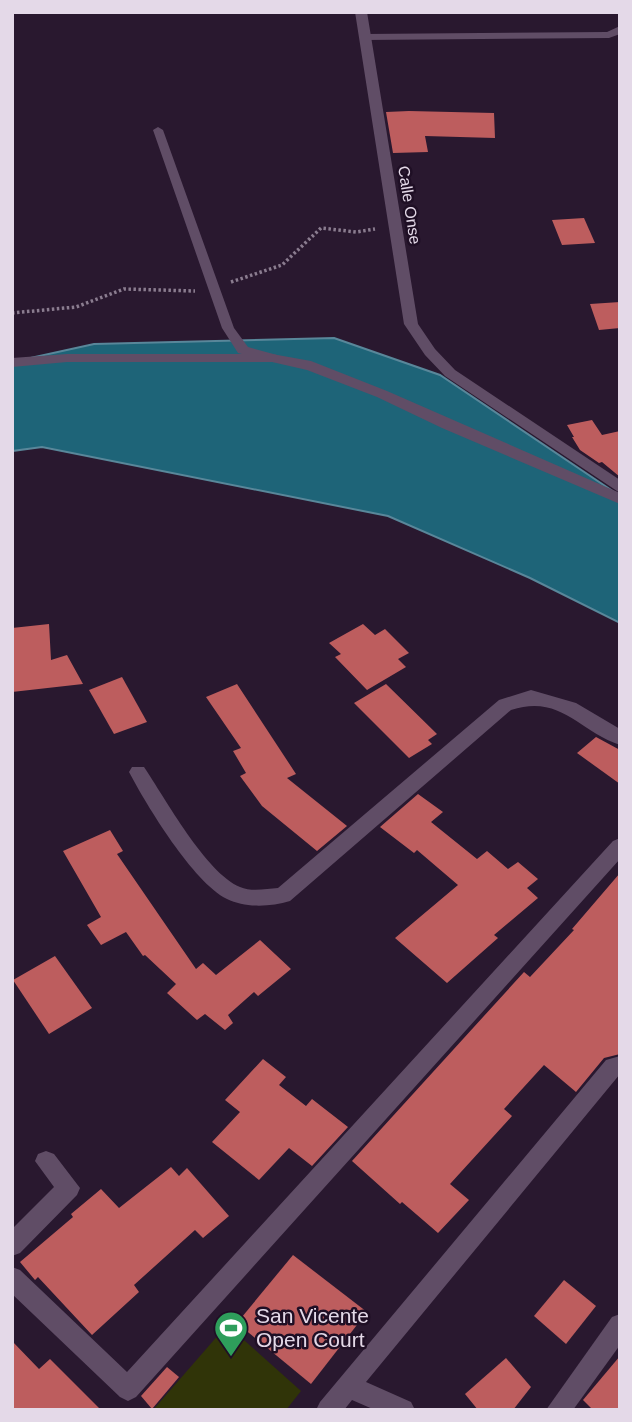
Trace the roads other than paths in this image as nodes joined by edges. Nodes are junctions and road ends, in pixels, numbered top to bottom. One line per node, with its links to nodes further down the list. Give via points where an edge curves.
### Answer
1 (361, 12): 3 (street, Calle Onse)
2 (620, 29): 3 (street, via 609,34)
3 (365, 37): 7 (street, Calle Onse, via 411,324 450,373)
4 (158, 130): 5 (lane, via 228,328 243,350)
5 (272, 358): 6 (street, via 67,358); 8 (street, via 311,366 382,394)
6 (12, 363)
7 (620, 488)
8 (620, 499)
9 (620, 738): 10 (street, via 557,704 531,697 505,705 283,895 252,899 232,893 203,868)
10 (138, 772)
11 (620, 846): 15 (street, via 128,1389)
12 (620, 1065): 17 (street, via 613,1067)
13 (46, 1161): 14 (street, via 69,1188)
14 (12, 1245)
15 (12, 1279)
16 (620, 1325): 20 (street)
17 (348, 1386): 18 (street); 19 (street)
18 (328, 1410)
19 (403, 1410)
20 (558, 1410)

